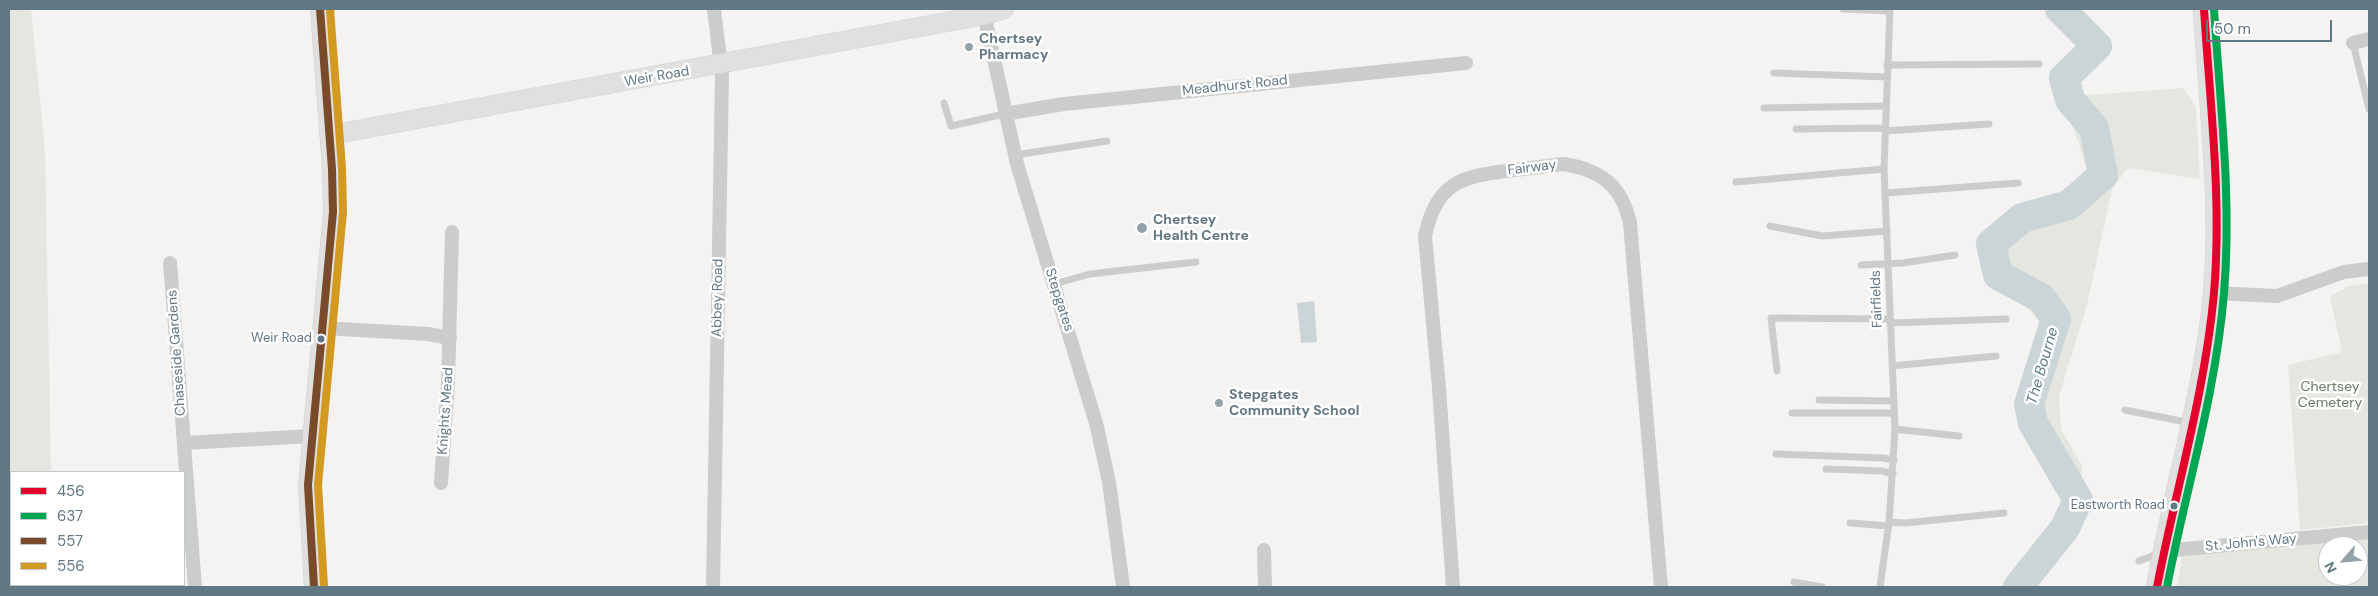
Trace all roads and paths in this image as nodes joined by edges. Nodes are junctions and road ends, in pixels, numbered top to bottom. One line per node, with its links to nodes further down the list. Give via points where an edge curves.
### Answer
1 (320, 9): 24 (main road)
2 (714, 9): 12 (street, Abbey Road)
3 (1004, 9): 7 (main road, Weir Road)
4 (1843, 9): 6 (lane)
5 (2204, 9): 41 (main road, via 2217,186)
6 (1889, 10): 13 (lane, Fairfields)
7 (984, 12): 12 (main road, Weir Road); 20 (street, Stepgates)
8 (2369, 39): 9 (street)
9 (2353, 44): 19 (lane)
10 (1466, 63): 20 (street, Meadhurst Road, via 1064,104)
11 (2039, 64): 13 (lane)
12 (722, 65): 24 (main road, Weir Road); 74 (street, Abbey Road)
13 (1887, 65): 15 (lane, Fairfields)
14 (1774, 73): 15 (lane)
15 (1887, 77): 17 (lane, Fairfields)
16 (944, 103): 20 (lane, via 951,126)
17 (1885, 106): 18 (lane); 23 (lane, Fairfields)
18 (1764, 108)
19 (2369, 110)
20 (1004, 114): 26 (street, Stepgates)
21 (1989, 124): 23 (lane)
22 (1796, 129): 23 (lane)
23 (1884, 129): 27 (lane, Fairfields)
24 (330, 135): 44 (main road, via 333,212)
25 (1107, 141): 26 (lane)
26 (1015, 155): 40 (street, Stepgates)
27 (1884, 168): 28 (lane); 30 (lane, Fairfields)
28 (1736, 182)
29 (2018, 183): 30 (lane)
30 (1886, 193): 32 (lane, Fairfields)
31 (1770, 226): 32 (lane, via 1822,236)
32 (1887, 231): 37 (lane, Fairfields)
33 (452, 232): 45 (street, Knights Mead)
34 (1955, 255): 37 (lane)
35 (1196, 262): 40 (lane, via 1090,274)
36 (170, 263): 58 (street, Chaseside Gardens)
37 (1888, 264): 38 (lane); 43 (lane, Fairfields)
38 (1861, 265)
39 (2369, 269): 41 (street, via 2344,272 2277,296)
40 (1054, 284): 75 (street, Stepgates, via 1096,423 1109,482)
41 (2214, 293): 54 (main road)
42 (2006, 319): 43 (lane)
43 (1890, 321): 47 (lane, Fairfields); 48 (lane, via 1771,318)
44 (323, 328): 45 (street); 56 (main road)
45 (450, 338): 63 (street, Knights Mead)
46 (1996, 356): 47 (lane)
47 (1892, 366): 50 (lane, Fairfields)
48 (1777, 371)
49 (1819, 400): 50 (lane)
50 (1894, 401): 52 (lane, Fairfields)
51 (2125, 410): 54 (lane)
52 (1894, 413): 53 (lane); 55 (lane, Fairfields)
53 (1792, 414)
54 (2191, 423): 69 (main road)
55 (1895, 429): 57 (lane); 60 (lane, Fairfields)
56 (312, 436): 58 (street); 73 (main road, via 308,485)
57 (1959, 436)
58 (184, 443): 72 (street, Chaseside Gardens)
59 (1776, 454): 60 (lane)
60 (1894, 460): 62 (lane, Fairfields)
61 (1826, 469): 62 (lane)
62 (1893, 474): 66 (lane, Fairfields)
63 (441, 484)
64 (2004, 513): 66 (lane)
65 (1850, 523): 66 (lane)
66 (1889, 524): 80 (lane, Fairfields)
67 (2369, 532): 69 (street, St. John's Way)
68 (1264, 550): 76 (street)
69 (2163, 552): 70 (lane); 81 (main road)
70 (2139, 560)
71 (1794, 582): 79 (lane)
72 (195, 587)
73 (314, 587)
74 (713, 587)
75 (1123, 587)
76 (1265, 587)
77 (1453, 587): 78 (street, Fairway, via 1425,236 1428,219 1439,198 1455,184 1473,176 1564,164 1602,177 1614,186 1626,207 1630,223)
78 (1661, 587)
79 (1822, 587)
80 (1880, 587)
81 (2157, 587)

